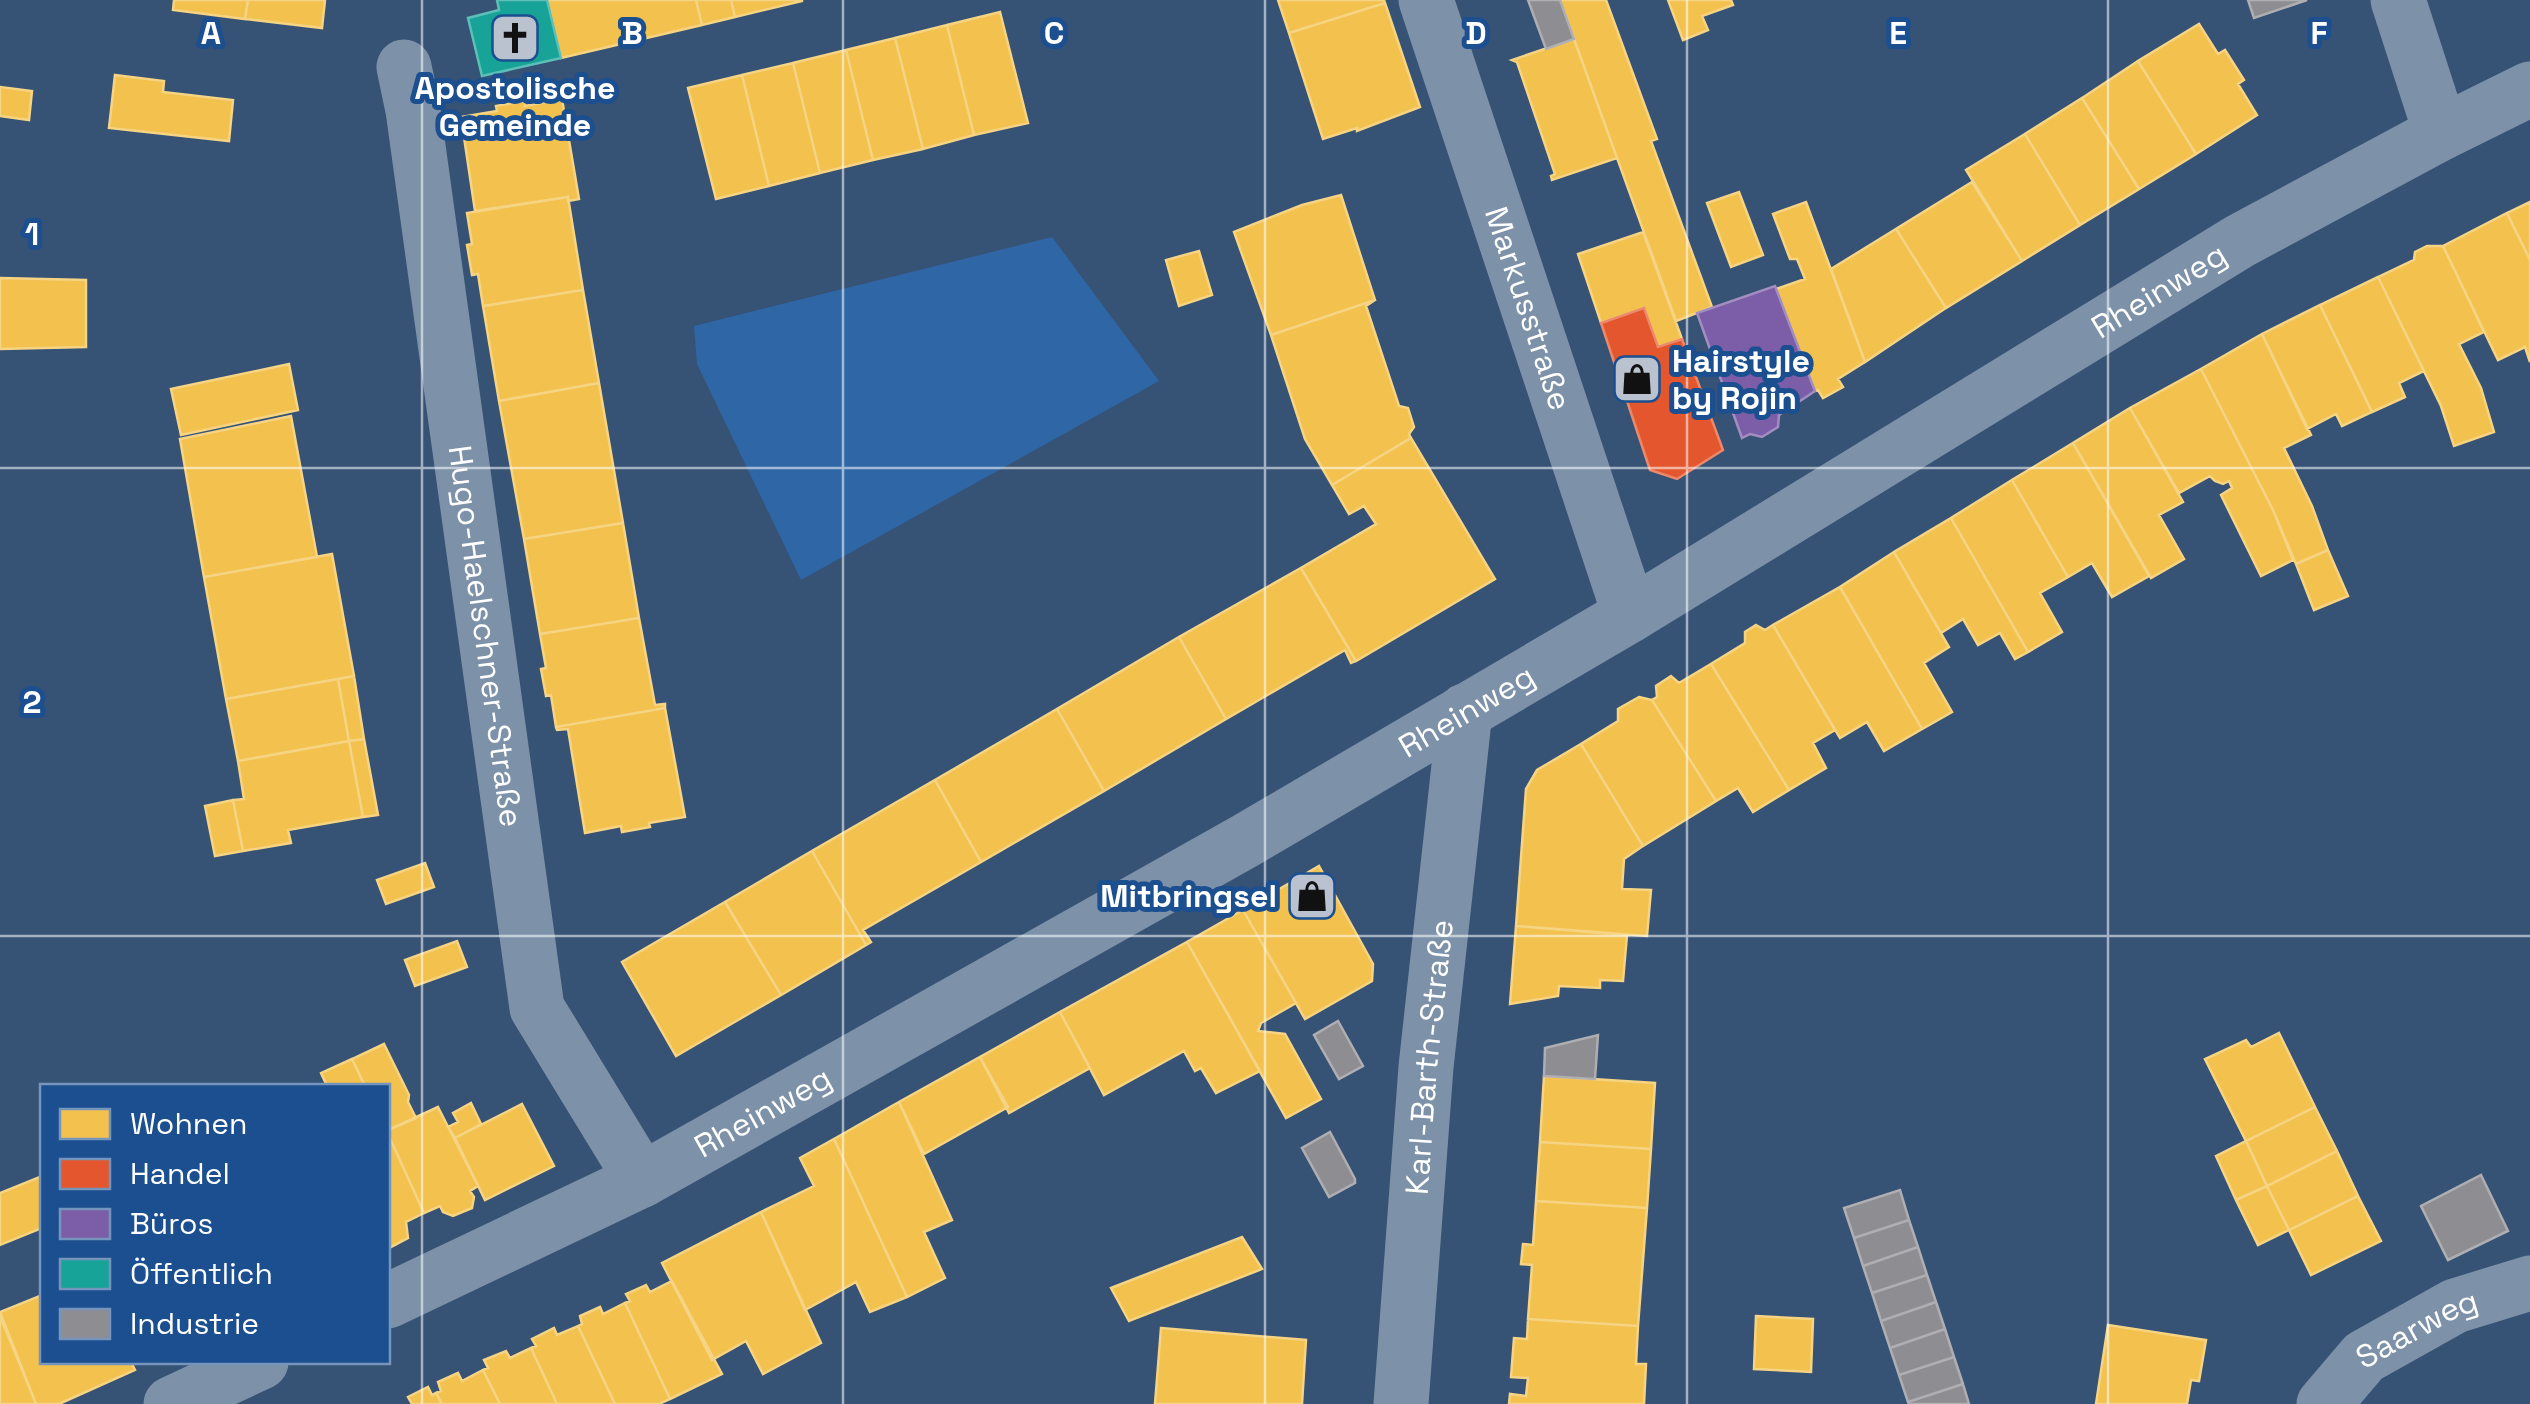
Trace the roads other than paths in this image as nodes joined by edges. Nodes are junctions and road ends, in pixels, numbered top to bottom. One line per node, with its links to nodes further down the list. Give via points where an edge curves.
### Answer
1 (1426, 0): 6 (street, Markusstraße)
2 (2398, 0): 5 (street)
3 (404, 67): 8 (street, Hugo-Haelschner-Straße, via 537,1008)
4 (2530, 90): 5 (street, Rheinweg)
5 (2440, 132): 6 (street, Rheinweg, via 2240,241)
6 (1630, 615): 7 (street, Rheinweg)
7 (1464, 710): 8 (street, Rheinweg, via 1246,841); 13 (street, Karl-Barth-Straße, via 1426,1068)
8 (642, 1180): 10 (street, Rheinweg)
9 (2530, 1284): 14 (street, Saarweg, via 2455,1306 2364,1356)
10 (390, 1300)
11 (256, 1364): 12 (street)
12 (171, 1404)
13 (1401, 1404)
14 (2324, 1404)

